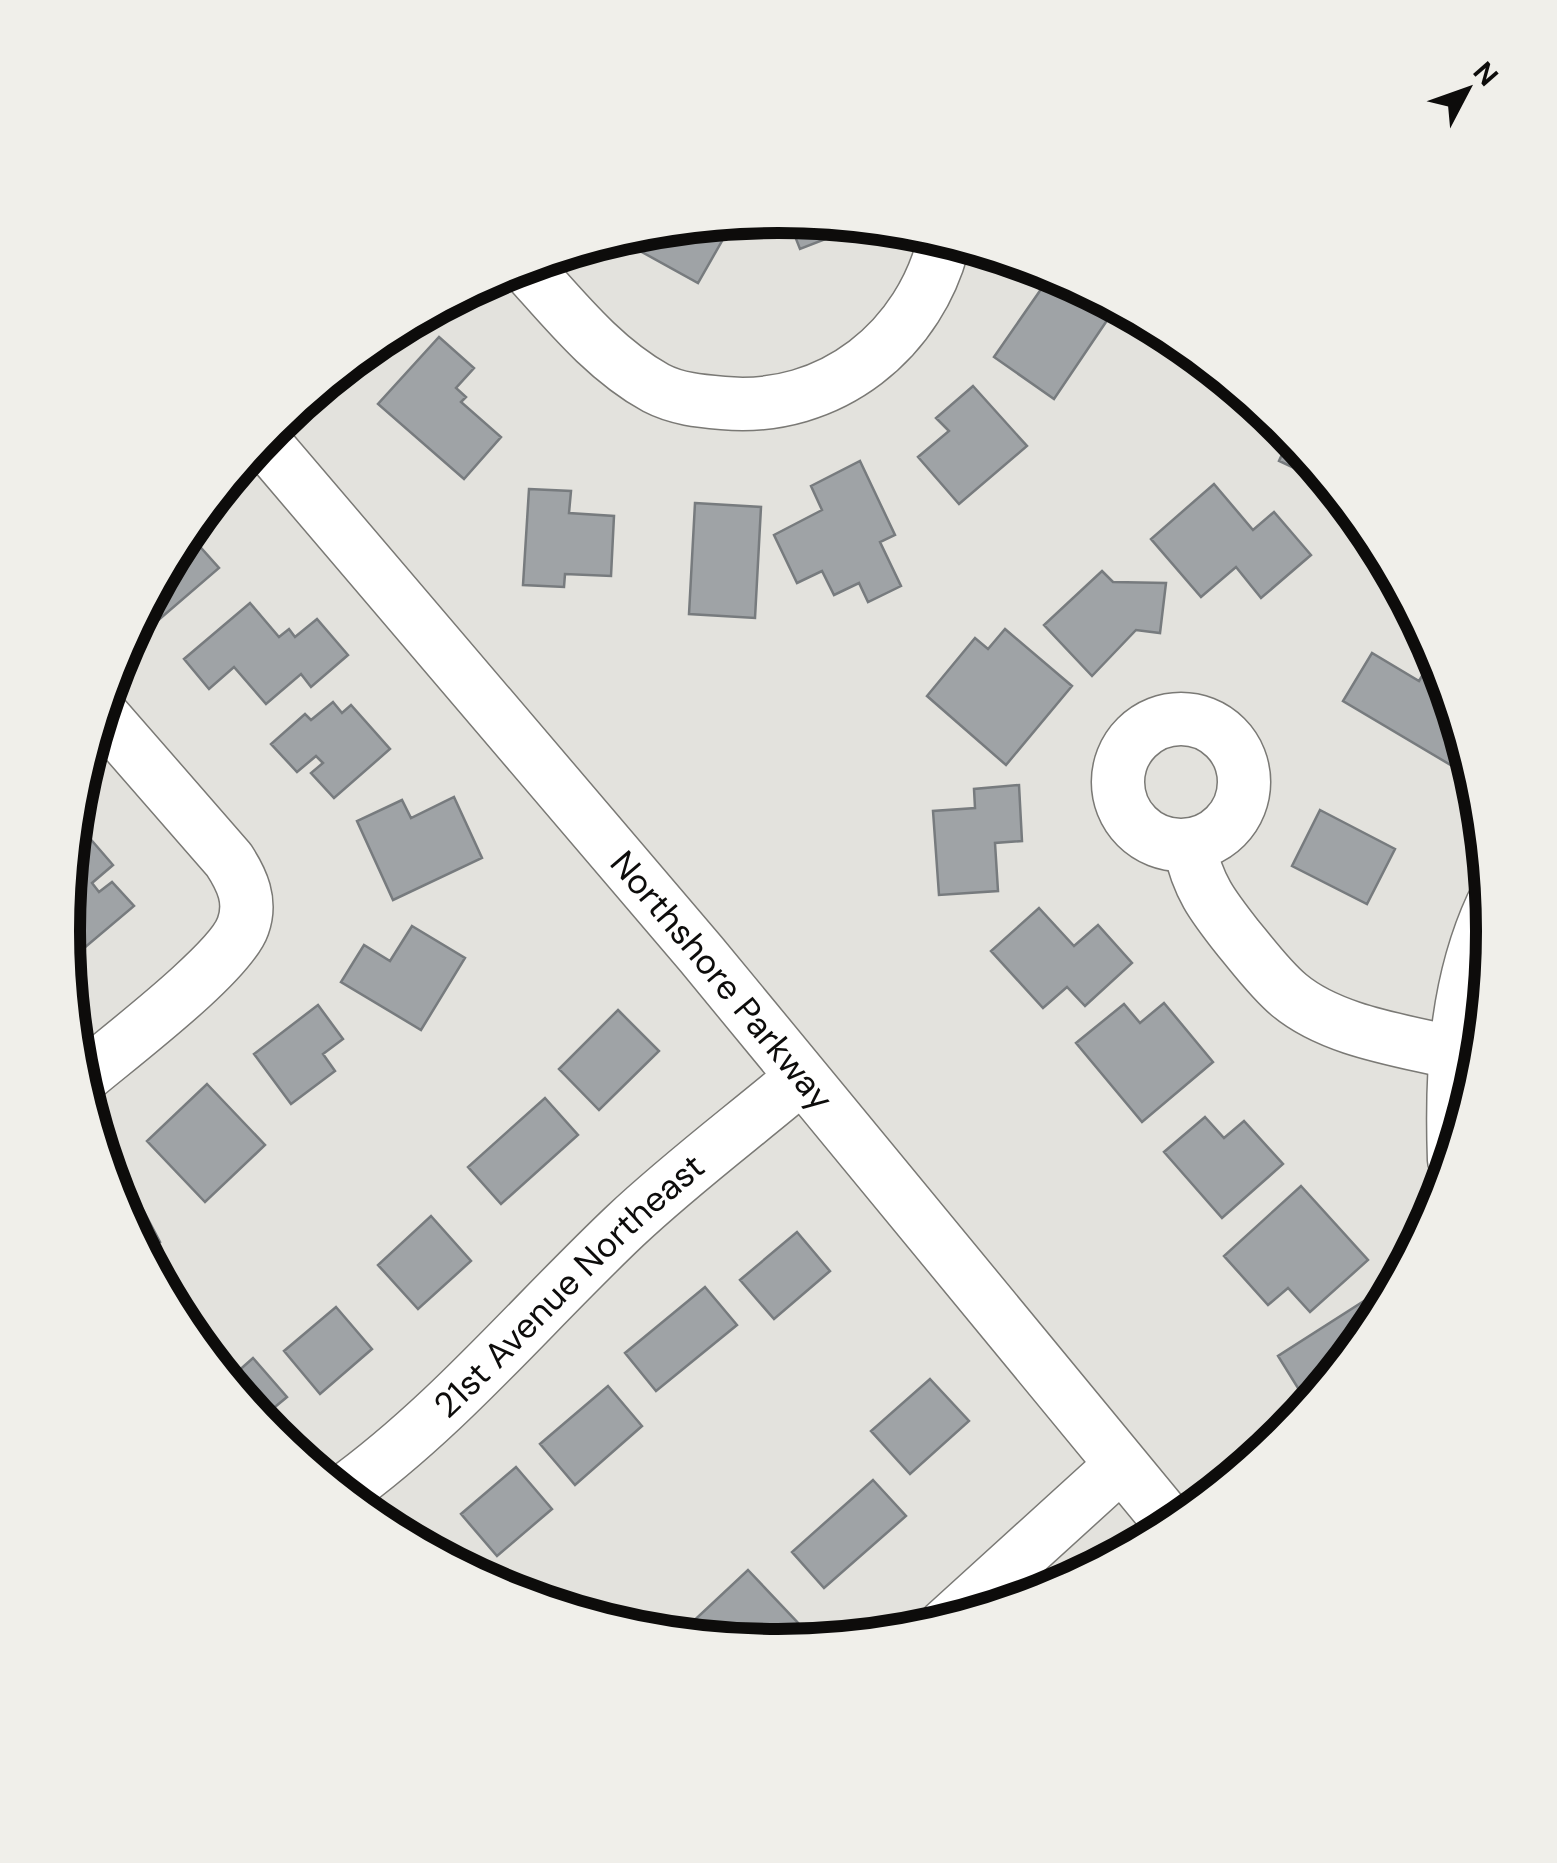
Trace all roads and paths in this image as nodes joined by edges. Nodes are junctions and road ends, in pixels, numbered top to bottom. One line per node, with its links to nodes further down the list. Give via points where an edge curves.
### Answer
1 (942, 253): 2 (street, via 902,331 852,372 786,399 740,404 689,400 658,389 620,364)
2 (535, 277)
3 (273, 451): 9 (street, Northshore Parkway)
4 (112, 725): 8 (street, via 222,850 246,897 242,928 226,953)
5 (1189, 845): 7 (street, via 1203,893 1291,996 1330,1018)
6 (1477, 939): 7 (street)
7 (1454, 1053): 10 (street)
8 (93, 1069)
9 (801, 1078): 11 (street, Northshore Parkway); 12 (street, 21st Avenue Northeast, via 626,1225 433,1419)
10 (1454, 1108)
11 (1120, 1466): 13 (street, Northshore Parkway); 14 (street)
12 (352, 1485)
13 (1162, 1515)
14 (969, 1603)

